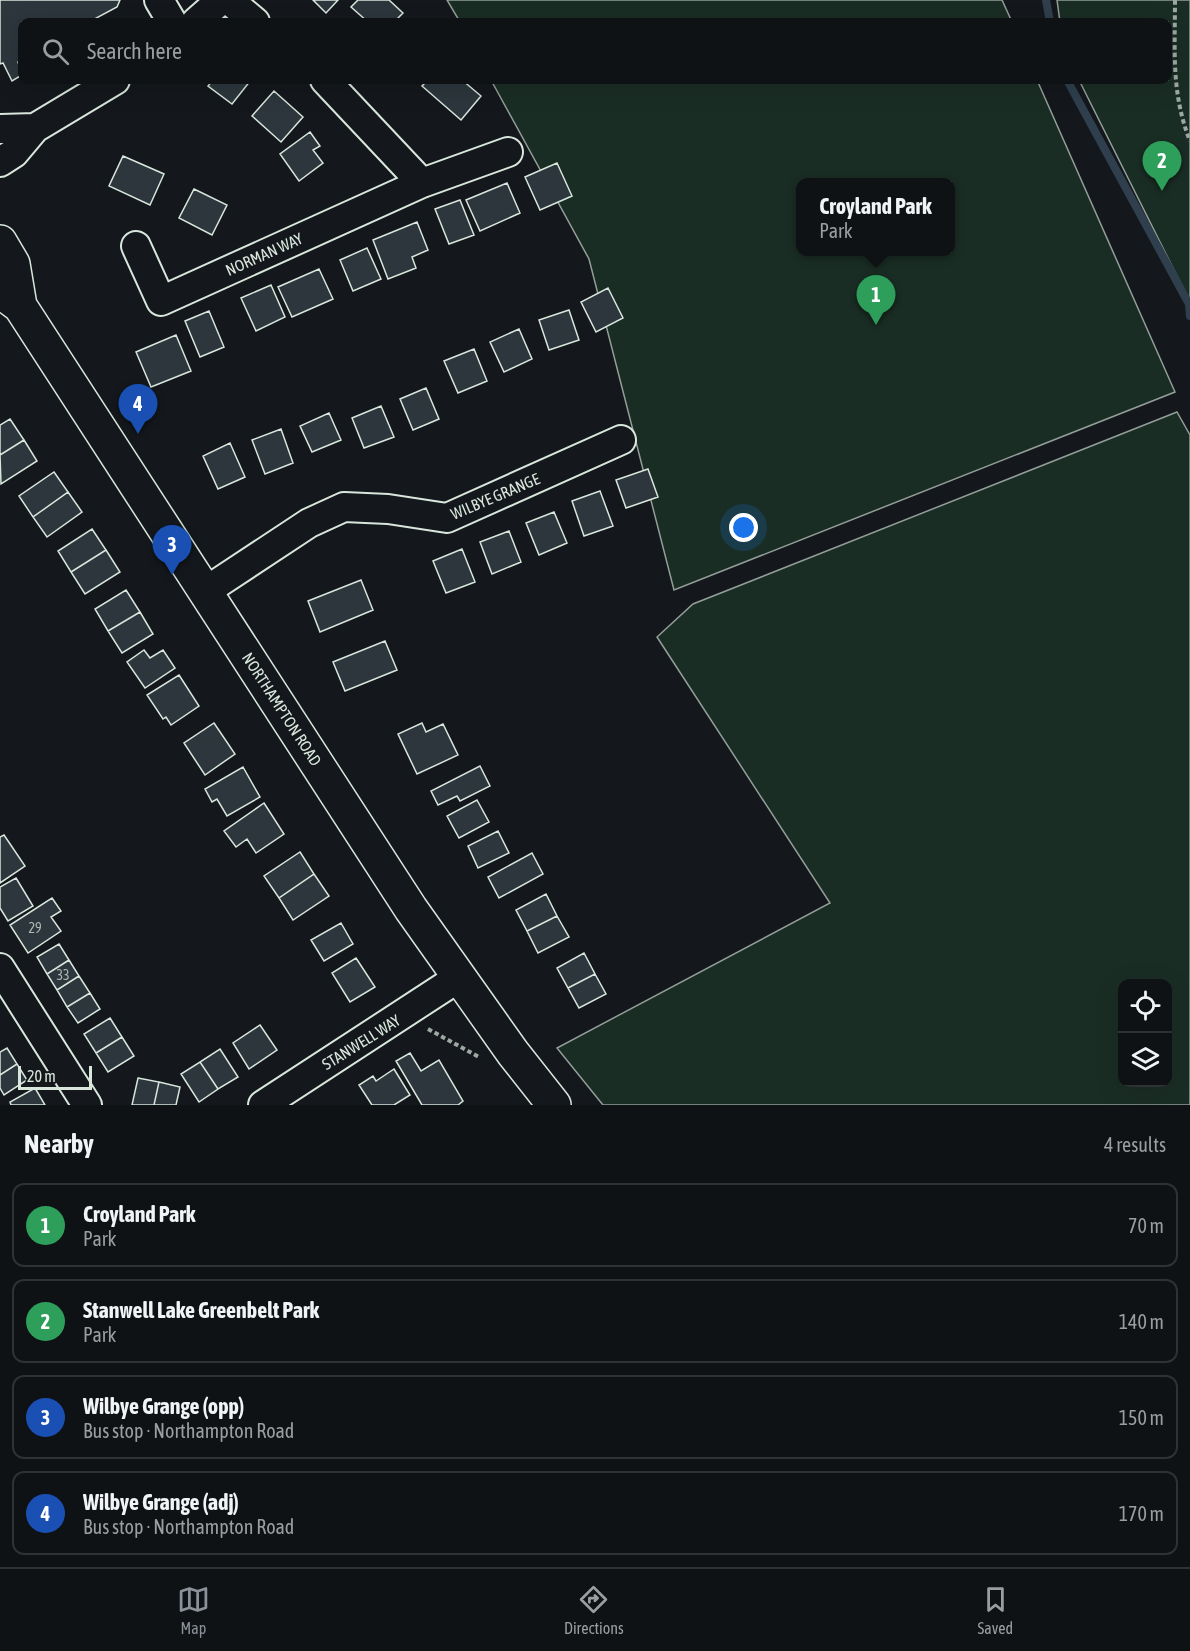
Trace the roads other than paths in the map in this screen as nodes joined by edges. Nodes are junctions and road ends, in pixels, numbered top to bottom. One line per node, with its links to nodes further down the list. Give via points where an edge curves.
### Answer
1 (159, 0): 4 (street)
2 (221, 0): 5 (street)
3 (229, 0): 6 (street)
4 (170, 18)
5 (200, 18)
6 (250, 18)
7 (108, 84): 9 (street)
8 (329, 84): 13 (street)
9 (35, 128): 10 (street); 12 (street, via 14,153)
10 (0, 129)
11 (508, 152): 13 (street, NORMAN WAY)
12 (0, 162)
13 (422, 183): 15 (street, NORMAN WAY, via 161,301)
14 (0, 242): 16 (main road, NORTHAMPTON ROAD, via 13,264)
15 (136, 246)
16 (10, 299): 18 (main road, NORTHAMPTON ROAD)
17 (621, 440): 18 (street, WILBYE GRANGE, via 447,518 388,508 344,507 309,523)
18 (206, 591): 20 (main road, NORTHAMPTON ROAD)
19 (0, 968): 21 (street)
20 (458, 978): 22 (street, STANWELL WAY); 23 (main road, NORTHAMPTON ROAD)
21 (87, 1105)
22 (263, 1105)
23 (554, 1105)

